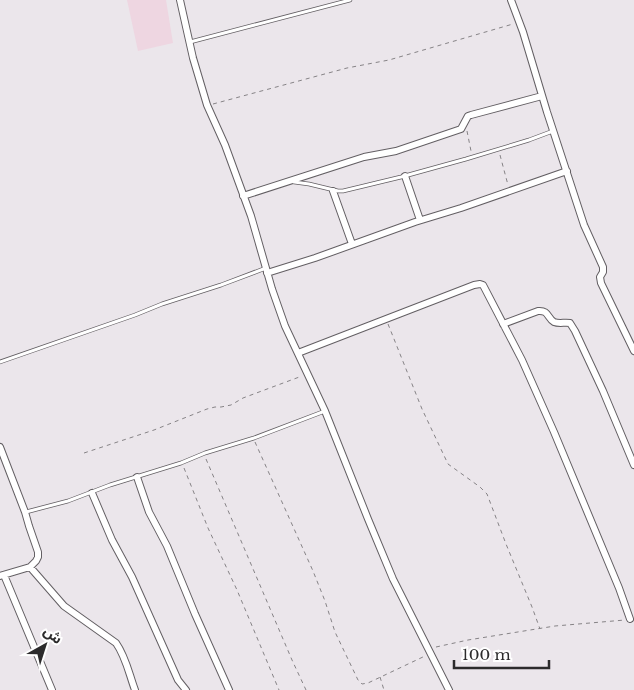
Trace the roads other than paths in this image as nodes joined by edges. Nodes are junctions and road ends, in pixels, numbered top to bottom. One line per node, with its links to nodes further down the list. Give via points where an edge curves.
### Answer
1 (180, 0): 4 (street)
2 (350, 0): 4 (lane)
3 (511, 0): 5 (street)
4 (190, 42): 11 (street, via 207,106)
5 (542, 96): 6 (street); 9 (street, via 471,114 461,129 396,151 364,157)
6 (553, 131): 7 (street); 8 (lane)
7 (566, 171): 12 (street); 16 (street, via 584,225 603,267 601,283)
8 (406, 176): 10 (lane); 12 (street)
9 (288, 181): 10 (lane); 11 (street)
10 (333, 191): 13 (street)
11 (243, 196): 14 (street)
12 (420, 220): 13 (street)
13 (352, 244): 14 (street)
14 (266, 271): 17 (street); 18 (lane)
15 (503, 324): 17 (street, via 486,289 480,284); 21 (street, via 542,310 552,321 570,323); 27 (street, via 558,440)
16 (634, 351)
17 (298, 353): 19 (street)
18 (0, 362)
19 (325, 411): 22 (lane); 32 (street, via 393,579)
20 (0, 447): 24 (street)
21 (634, 465)
22 (137, 477): 23 (lane); 31 (street, via 149,512)
23 (92, 492): 24 (lane); 30 (street, via 178,680)
24 (26, 512): 25 (street, via 38,552)
25 (30, 567): 26 (street); 29 (street, via 64,606 116,643 124,656)
26 (2, 576): 28 (street)
27 (630, 619)
28 (52, 690)
29 (135, 690)
30 (186, 690)
31 (229, 690)
32 (449, 690)

